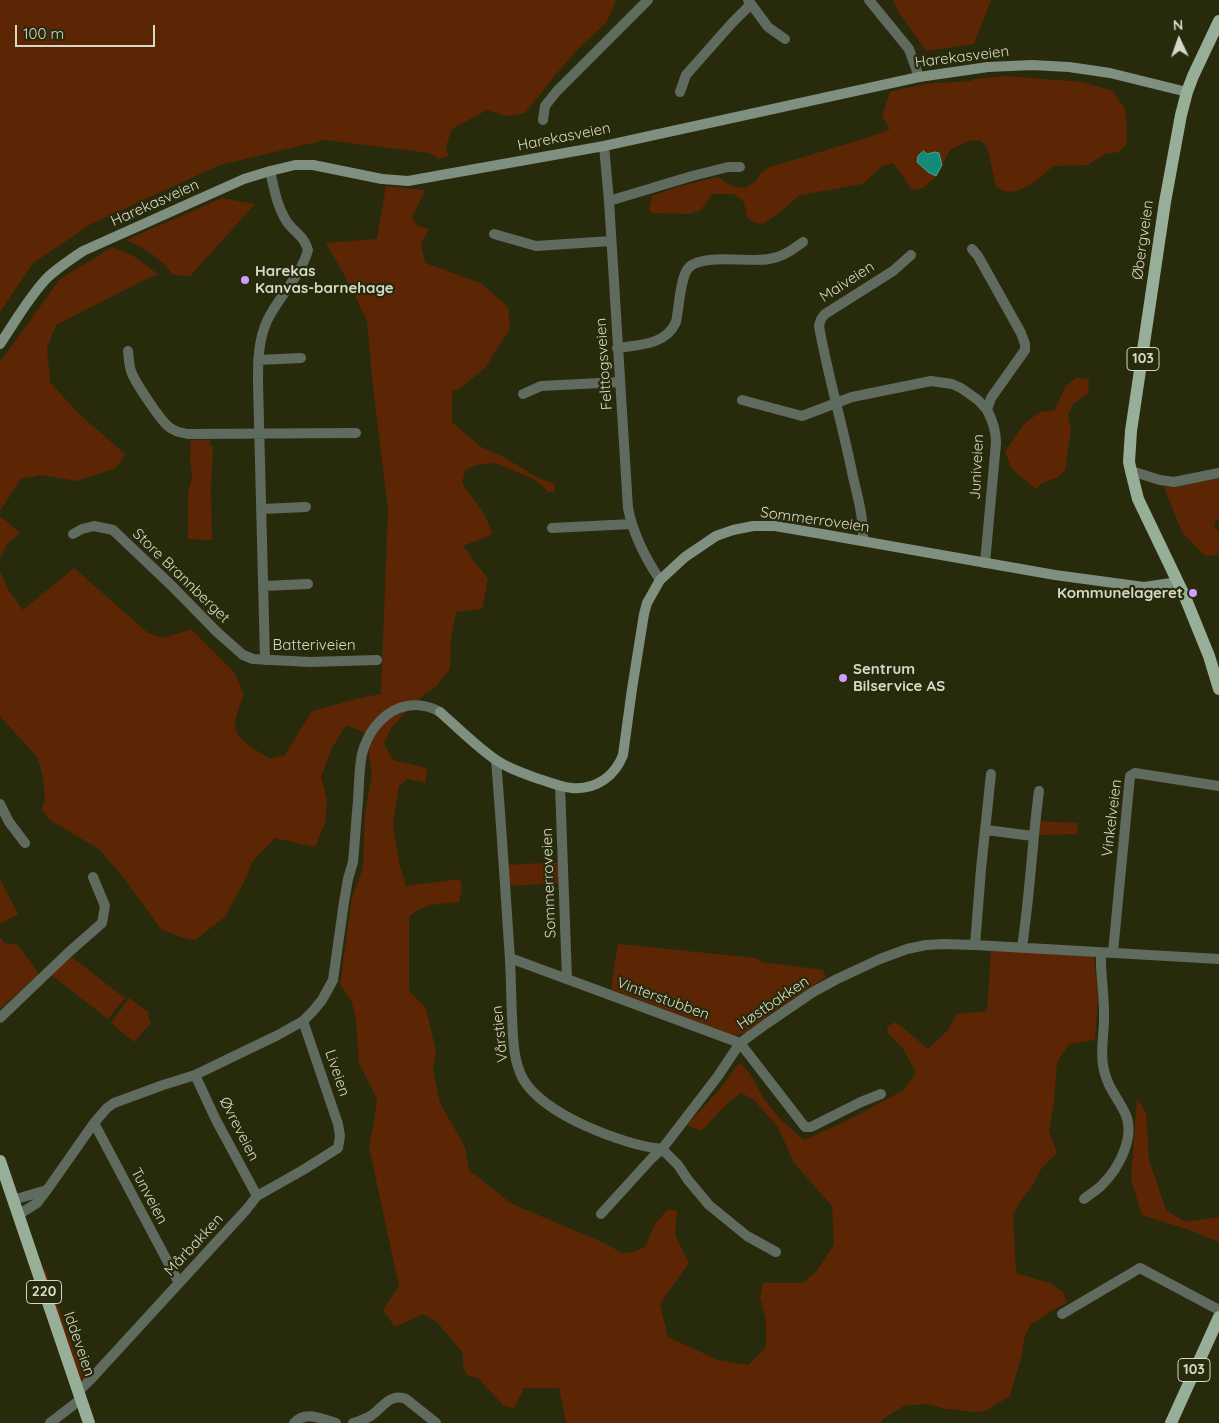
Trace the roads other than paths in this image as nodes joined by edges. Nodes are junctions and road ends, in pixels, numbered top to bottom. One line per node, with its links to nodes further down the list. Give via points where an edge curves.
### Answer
1 (648, 0): 9 (street, via 557,91 545,106)
2 (869, 0): 6 (street, via 910,49)
3 (750, 2): 5 (street, via 768,27); 7 (street, via 686,74)
4 (1219, 21): 8 (main road, Øbergveien / 103)
5 (785, 39)
6 (919, 77): 8 (street, Harekasveien, via 988,67 1069,67 1110,73); 10 (street, Harekasveien)
7 (680, 92)
8 (1187, 92): 31 (main road, Øbergveien / 103, via 1164,211 1131,431)
9 (543, 120)
10 (604, 146): 12 (street, Harekasveien, via 408,181 313,164); 13 (street, Felttogsveien)
11 (740, 167): 13 (street, via 692,176)
12 (270, 171): 19 (street, Harekasveien, via 244,179 83,251 48,278); 23 (street, Batteriveien, via 282,214 304,239 308,250 303,264 266,321)
13 (609, 201): 15 (street, Felttogsveien)
14 (494, 234): 15 (street, via 536,246)
15 (611, 241): 20 (street, Felttogsveien)
16 (803, 242): 20 (street, via 791,251 770,259 714,259 690,266 684,278 676,322 668,335 651,343)
17 (972, 249): 28 (street, via 1025,344 1025,350 991,398)
18 (911, 255): 27 (street, Maiveien, via 893,271 821,319 820,332)
19 (0, 344)
20 (617, 348): 24 (street, Felttogsveien)
21 (128, 351): 30 (street, via 131,371 168,427 188,434)
22 (301, 358): 23 (street)
23 (258, 360): 30 (street, Batteriveien)
24 (620, 382): 25 (street, via 541,386); 35 (street, Felttogsveien, via 626,498)
25 (523, 394)
26 (742, 400): 27 (street, via 802,416)
27 (835, 403): 28 (street, via 931,381 961,388); 38 (street, Maiveien, via 864,527)
28 (987, 410): 39 (street, Juniveien, via 996,432 996,444)
29 (356, 433): 30 (street)
30 (260, 434): 34 (street, Batteriveien)
31 (1131, 471): 32 (street, via 1174,482); 41 (main road, Øbergveien / 103, via 1138,499)
32 (1219, 473)
33 (306, 507): 34 (street)
34 (262, 509): 43 (street, Batteriveien)
35 (632, 524): 36 (street); 40 (street, Felttogsveien)
36 (552, 528)
37 (73, 534): 44 (street, Store Brannberget, via 94,526 113,530 237,650 253,659)
38 (863, 541): 39 (street, Sommerroveien); 40 (street, Sommerroveien, via 775,526 739,528 716,536)
39 (985, 562): 41 (street, Sommerroveien, via 1144,587)
40 (660, 580): 49 (street, Sommerroveien, via 644,614 620,764 597,784 585,788)
41 (1178, 582): 46 (main road, Øbergveien / 103)
42 (308, 584): 43 (street)
43 (264, 586): 44 (street, Batteriveien)
44 (265, 660): 45 (street, Batteriveien)
45 (377, 660)
46 (1219, 689)
47 (496, 760): 49 (street, Sommerroveien); 61 (street, Vårstien); 65 (street, Sommerroveien, via 432,708 402,707 383,717 376,726 362,754 353,862 345,894 333,980 322,1000)
48 (991, 774): 53 (street)
49 (560, 786): 63 (street, Sommerroveien)
50 (1219, 786): 60 (street, Vinkelveien, via 1134,773 1130,776)
51 (1040, 791): 54 (street)
52 (0, 804): 55 (street)
53 (986, 830): 54 (street); 57 (street)
54 (1033, 836): 58 (street)
55 (25, 842)
56 (93, 876): 64 (street, via 105,906 102,923)
57 (975, 945): 58 (street, Høstbakken); 66 (street, Høstbakken, via 926,945 880,959 813,992)
58 (1022, 947): 59 (street, Høstbakken)
59 (1101, 952): 60 (street, Høstbakken); 75 (street, via 1103,1065 1108,1085 1126,1115 1128,1132 1118,1163 1102,1186)
60 (1113, 952): 62 (street, Høstbakken)
61 (510, 958): 63 (street, Vinterstubben); 71 (street, Vårstien, via 514,1047 526,1084 573,1120 626,1142)
62 (1219, 959)
63 (567, 979): 66 (street, Vinterstubben)
64 (0, 1018)
65 (303, 1021): 67 (street); 70 (street, Liveien)
66 (740, 1043): 68 (street, via 805,1127); 71 (street, Høstbakken)
67 (195, 1075): 69 (street, via 114,1103); 74 (street, Øvreveien)
68 (880, 1094)
69 (94, 1123): 73 (street); 80 (street, Tunveien)
70 (340, 1136): 74 (street, Mårbakken, via 338,1148)
71 (662, 1149): 78 (street, Høstbakken); 79 (street, via 709,1205 747,1236)
72 (0, 1161): 76 (main road, Iddeveien / 220)
73 (47, 1190): 76 (street); 77 (street, via 38,1203)
74 (257, 1196): 80 (street, Mårbakken)
75 (1084, 1199)
76 (14, 1200): 77 (main road, Iddeveien / 220)
77 (18, 1214): 84 (main road, Iddeveien / 220)
78 (601, 1214)
79 (776, 1252)
80 (179, 1283): 84 (street, Mårbakken)
81 (1219, 1310): 82 (street, via 1140,1268)
82 (1062, 1314)
83 (1219, 1317): 91 (main road, 103)
84 (79, 1394): 85 (street, Mårbakken); 86 (main road, Iddeveien / 220)
85 (50, 1423)
86 (89, 1423)
87 (294, 1423): 88 (street, via 306,1416)
88 (336, 1423)
89 (353, 1423): 90 (street, via 372,1415 387,1401 401,1397)
90 (436, 1423)
91 (1171, 1423)

